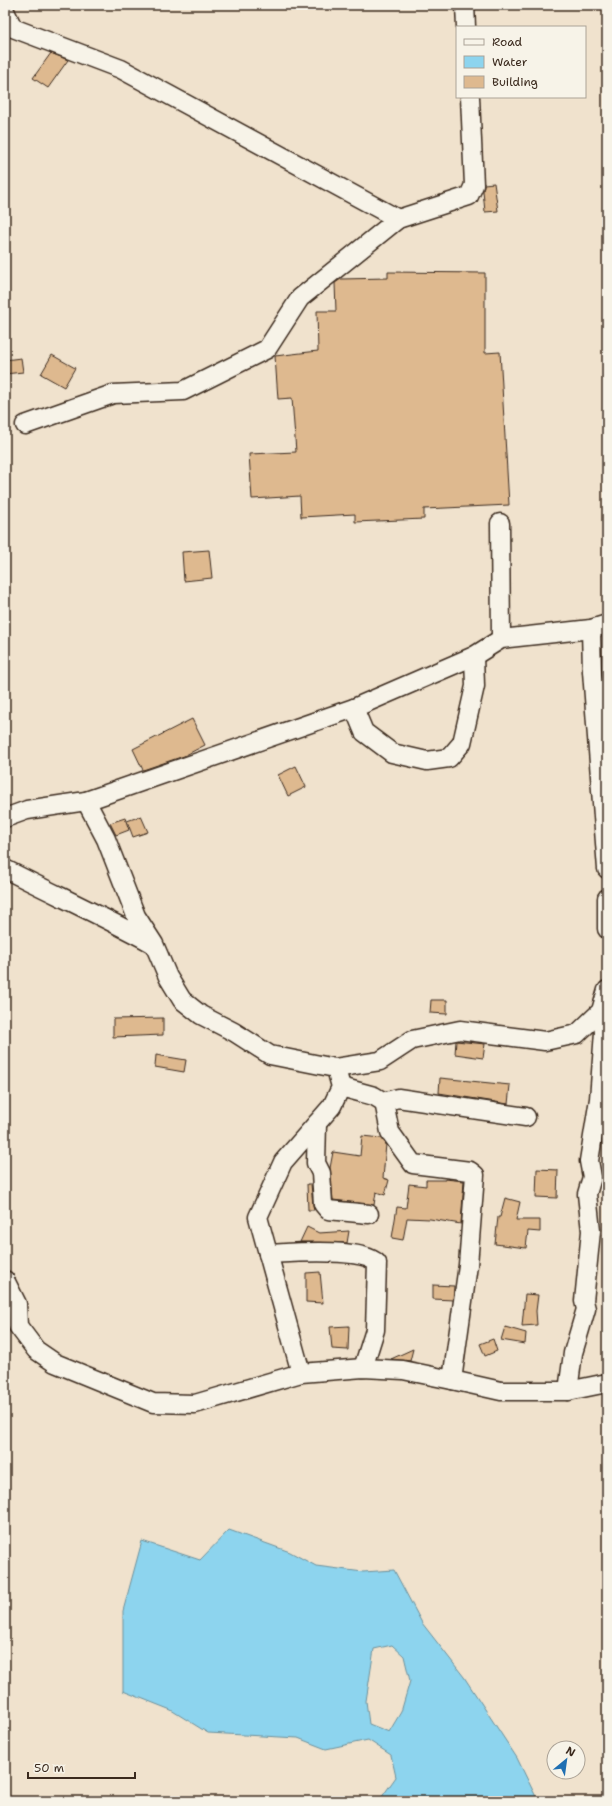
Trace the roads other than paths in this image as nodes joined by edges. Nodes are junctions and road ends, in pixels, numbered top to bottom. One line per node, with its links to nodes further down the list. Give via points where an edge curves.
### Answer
1 (465, 5): 3 (street)
2 (5, 11): 5 (street, via 13,28 121,69)
3 (466, 26)
4 (470, 98): 5 (street, via 474,185 468,196)
5 (398, 219): 6 (street, via 300,298 267,349 183,391 113,394)
6 (25, 424)
7 (500, 523): 9 (street)
8 (599, 627): 9 (street); 15 (street, via 592,679)
9 (501, 640): 10 (street)
10 (474, 656): 11 (street); 11 (street, via 475,686 462,743 449,758 427,761 392,753 364,732)
11 (354, 708): 12 (street)
12 (86, 801): 13 (street, via 27,810); 18 (street, via 106,839 136,916)
13 (5, 818)
14 (5, 869): 18 (street)
15 (607, 869)
16 (607, 898): 17 (street)
17 (607, 929)
18 (154, 944): 21 (street, via 168,977 182,1000 201,1015 270,1055)
19 (607, 990): 20 (street)
20 (601, 1011): 21 (street, via 577,1034 545,1041 460,1030 412,1040 380,1061); 33 (street, via 604,1032 599,1099 589,1161 592,1177 587,1194 591,1231 584,1301 586,1309 573,1353)
21 (335, 1068): 22 (street)
22 (341, 1087): 23 (street, via 374,1096); 25 (street, via 332,1106)
23 (384, 1102): 24 (street, via 398,1098); 31 (street, via 390,1132 413,1164 470,1171 475,1175 468,1265)
24 (526, 1117)
25 (317, 1123): 26 (street, via 316,1163 321,1173 323,1204 328,1210); 27 (street, via 283,1162 258,1217)
26 (369, 1214)
27 (268, 1254): 29 (street, via 332,1252 372,1258 377,1263 375,1330); 30 (street)
28 (5, 1280): 30 (street, via 17,1304 18,1326 36,1350 55,1363 153,1403 195,1404)
29 (363, 1368): 30 (street); 31 (street, via 403,1370)
30 (301, 1373)
31 (452, 1380): 33 (street, via 501,1391)
32 (607, 1384): 33 (street)
33 (568, 1391)

